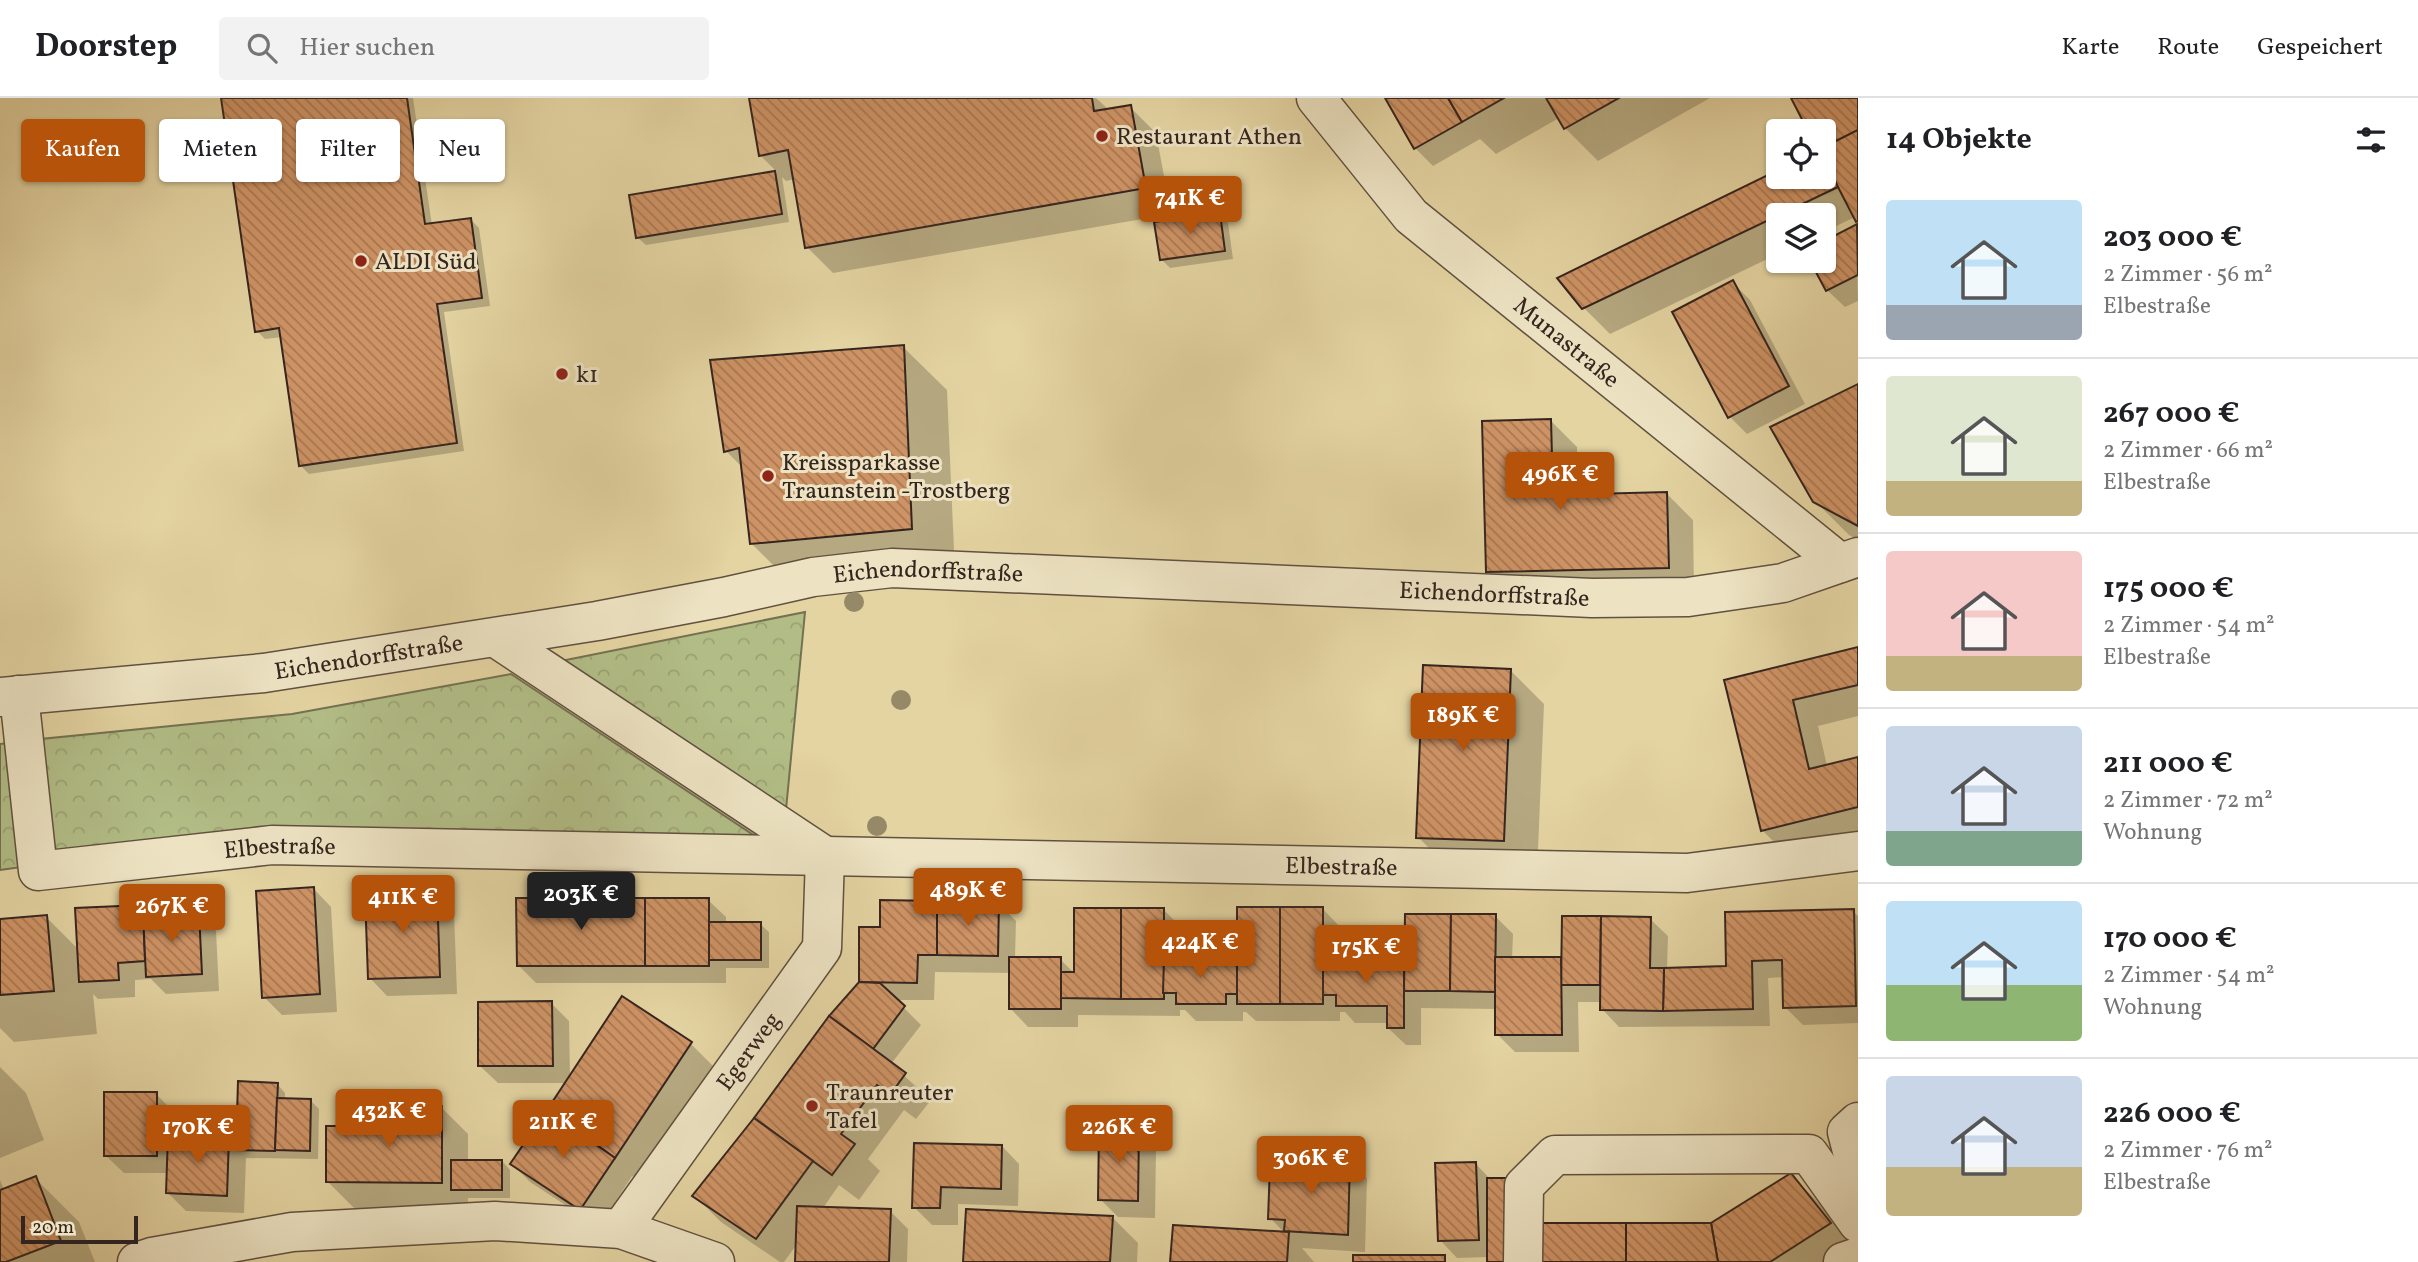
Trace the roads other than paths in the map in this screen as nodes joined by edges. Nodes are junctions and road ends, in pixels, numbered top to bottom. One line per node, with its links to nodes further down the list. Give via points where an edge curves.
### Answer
1 (1316, 98): 2 (street, Munastraße, via 1411,216)
2 (1849, 560): 3 (street, Eichendorffstraße, via 1783,583 1688,597 1592,598 892,568 813,577)
3 (496, 638): 4 (street, Eichendorffstraße, via 264,673); 6 (street)
4 (9, 696): 6 (street, Elbestraße, via 38,871 272,845)
5 (1858, 851): 6 (street, Elbestraße, via 1687,873)
6 (825, 856): 10 (street, Egerweg, via 822,948)
7 (1858, 1122): 8 (street, via 1847,1132)
8 (1858, 1174)
9 (1858, 1223): 14 (street, via 1809,1154 1555,1155 1524,1186)
10 (621, 1229): 12 (street, via 495,1221 306,1231); 13 (street)
11 (1858, 1256): 15 (street)
12 (147, 1260)
13 (715, 1262)
14 (1523, 1262)
15 (1843, 1262)

